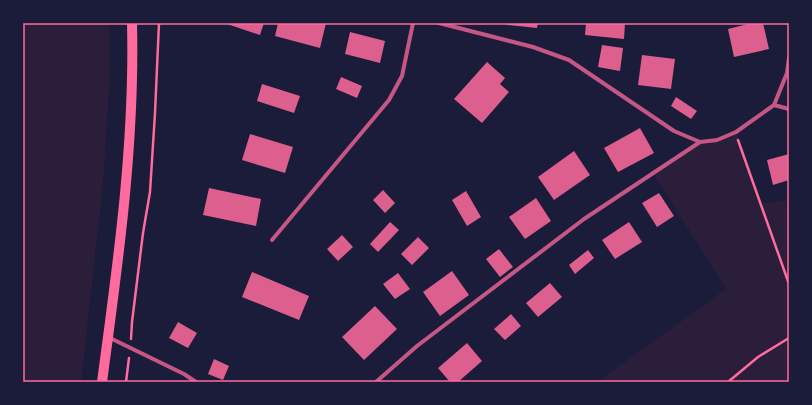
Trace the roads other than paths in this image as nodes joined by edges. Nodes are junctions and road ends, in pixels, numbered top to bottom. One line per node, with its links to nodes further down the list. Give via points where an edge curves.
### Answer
1 (132, 23): 9 (main road, via 131,117)
2 (413, 23): 8 (street, via 402,76 389,100)
3 (439, 23): 7 (street, via 534,47 569,60 674,131)
4 (789, 58): 5 (street, via 787,73)
5 (774, 105): 6 (street); 7 (street, via 736,132 717,140)
6 (789, 110)
7 (700, 142): 12 (street, via 584,219 417,346)
8 (272, 240)
9 (108, 337): 10 (main road); 11 (street)
10 (102, 382)
11 (196, 382)
12 (376, 382)

